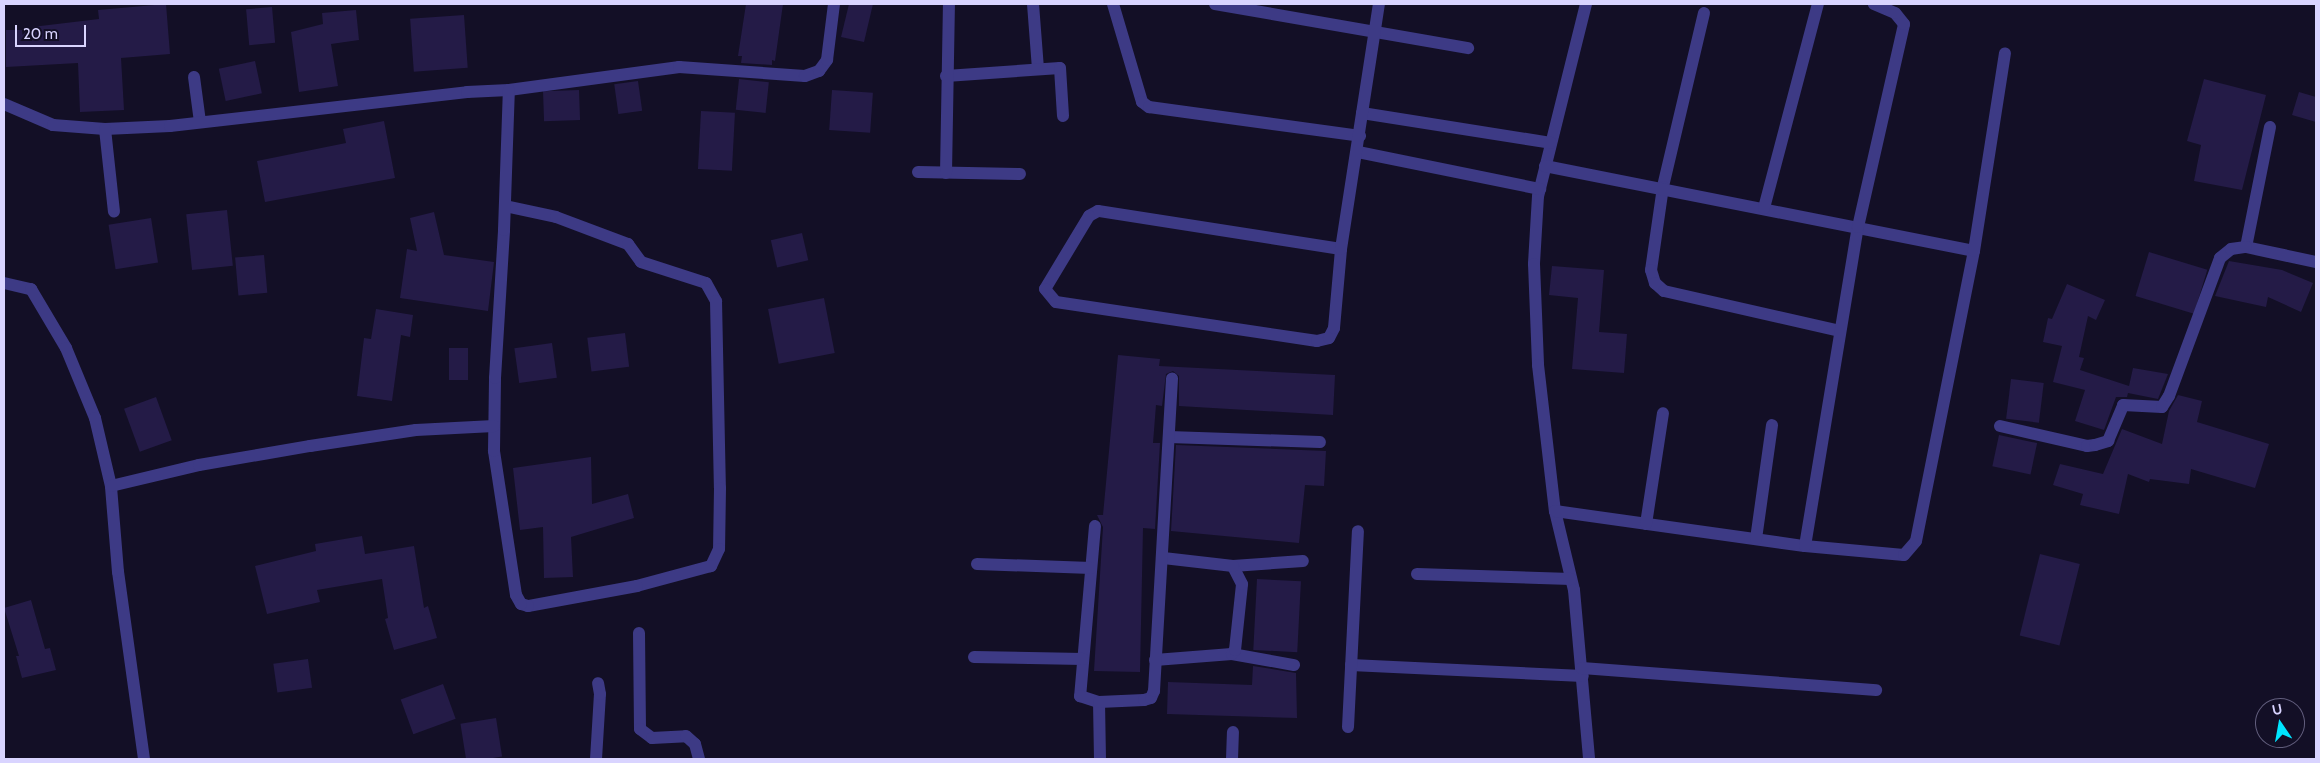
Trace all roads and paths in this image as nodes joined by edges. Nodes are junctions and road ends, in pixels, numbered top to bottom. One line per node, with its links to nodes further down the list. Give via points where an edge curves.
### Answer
1 (834, 4): 17 (street, via 827,60 819,71 805,76 678,67)
2 (948, 4): 15 (street)
3 (1033, 4): 14 (street)
4 (1113, 4): 24 (street, via 1142,102 1148,107)
5 (1215, 4): 11 (street)
6 (1379, 4): 11 (street)
7 (1586, 4): 25 (street)
8 (1818, 4): 34 (street)
9 (1874, 4): 36 (street, via 1895,13 1904,24)
10 (1704, 13): 31 (street)
11 (1375, 32): 12 (street); 19 (street)
12 (1468, 48)
13 (2005, 53): 39 (street)
14 (1038, 70): 15 (street); 20 (street, via 1060,68)
15 (946, 76): 29 (street)
16 (194, 77): 21 (street)
17 (509, 90): 21 (street); 33 (street)
18 (4, 104): 23 (street, via 53,125)
19 (1362, 113): 24 (street); 25 (street)
20 (1063, 116)
21 (200, 122): 23 (street)
22 (2270, 127): 37 (street)
23 (105, 129): 35 (street)
24 (1360, 136): 26 (street)
25 (1551, 144): 27 (street)
26 (1358, 152): 32 (street); 38 (street)
27 (1545, 166): 31 (street); 32 (street)
28 (918, 172): 29 (street)
29 (946, 173): 30 (street)
30 (1020, 174)
31 (1663, 187): 34 (street); 42 (street, via 1651,270 1655,283 1664,291)
32 (1540, 189): 51 (street, via 1534,264 1538,364)
33 (505, 206): 46 (street); 46 (street, via 556,217 628,244 641,262 706,283 716,301 720,478 719,549 711,566 603,592 528,606 521,604 516,595)
34 (1764, 208): 36 (street)
35 (114, 212)
36 (1858, 227): 39 (street); 42 (street)
37 (2246, 247): 40 (street); 47 (street, via 2231,249 2220,258 2176,378 2162,407 2123,405 2108,441 2095,445)
38 (1342, 249): 38 (street, via 1334,328 1329,338 1317,341 1056,302 1045,289 1089,216 1098,211)
39 (1974, 251): 56 (street, via 1916,541 1904,555 1888,556)
40 (2316, 262)
41 (4, 283): 50 (street, via 31,289 66,348 95,418)
42 (1840, 331): 56 (street)
43 (1172, 379): 48 (street)
44 (1663, 412): 52 (street)
45 (1772, 425): 55 (street)
46 (494, 426): 50 (street, via 416,430 310,446 200,465)
47 (2000, 426)
48 (1169, 437): 49 (street); 57 (street)
49 (1320, 442)
50 (111, 486): 77 (street, via 118,572)
51 (1555, 511): 52 (street); 63 (street)
52 (1646, 524): 55 (street)
53 (1095, 526): 61 (street)
54 (1358, 532): 70 (street)
55 (1756, 539): 56 (street)
56 (1805, 546)
57 (1163, 558): 60 (street); 68 (street)
58 (1303, 562): 60 (street)
59 (977, 564): 61 (street)
60 (1233, 566): 65 (street, via 1242,584)
61 (1091, 568): 67 (street)
62 (1417, 574): 63 (street)
63 (1571, 579): 71 (street)
64 (639, 633): 79 (street, via 640,729 652,738 686,736 695,744)
65 (1232, 654): 68 (street); 69 (street)
66 (974, 657): 67 (street)
67 (1083, 659): 74 (street, via 1080,696)
68 (1155, 660): 74 (street, via 1151,698)
69 (1294, 665)
70 (1352, 666): 71 (street); 75 (street)
71 (1582, 672): 73 (street); 82 (street)
72 (598, 683): 78 (street)
73 (1876, 690)
74 (1099, 702): 80 (street)
75 (1348, 727)
76 (1233, 732): 81 (street)
77 (144, 759)
78 (596, 759)
79 (699, 759)
80 (1100, 759)
81 (1232, 759)
82 (1589, 759)

